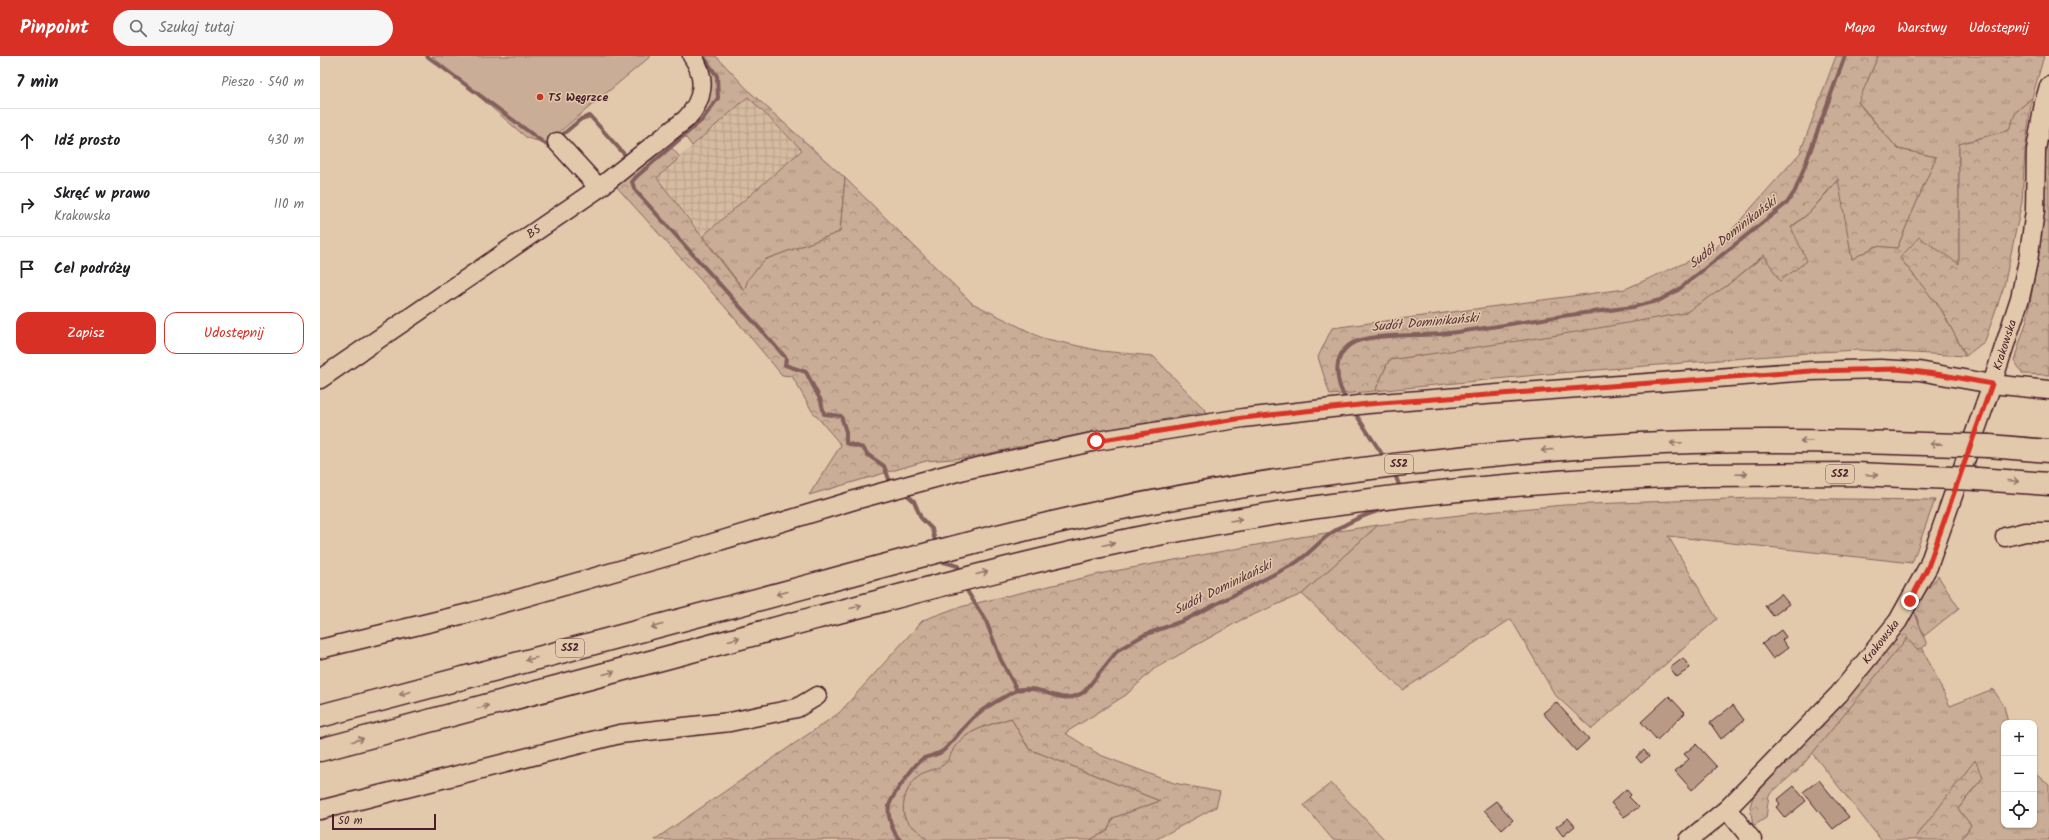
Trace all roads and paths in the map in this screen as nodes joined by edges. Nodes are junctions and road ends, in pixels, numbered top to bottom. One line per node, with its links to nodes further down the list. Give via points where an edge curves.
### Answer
1 (692, 56): 4 (street, B5, via 702,79 700,98 694,110)
2 (2049, 86): 6 (street, Krakowska, via 2036,150 2035,211 2028,262 2020,298)
3 (557, 142): 4 (street)
4 (599, 188): 5 (street, B5)
5 (320, 378)
6 (1992, 384): 7 (street); 12 (street, via 1919,371 1880,369 1803,372 1368,404 1243,418 1096,441 964,470 888,490 468,613); 16 (street, Krakowska, via 1928,567 1902,614 1839,694)
7 (2049, 390)
8 (2049, 451): 14 (highway, S52, one-way to 14, bridge, via 1989,446 1738,441 1617,446 1450,458 1266,482 1095,514 962,545)
9 (2049, 484): 15 (highway, S52, one-way to 9, bridge, via 1066,553 1172,532 1348,503 1544,483 1758,473 1977,478)
10 (2049, 532): 11 (street, via 2025,532)
11 (2005, 537)
12 (320, 649)
13 (817, 696): 17 (street, via 797,708 730,722 607,737)
14 (320, 716)
15 (320, 750)
16 (1727, 809): 18 (street, Krakowska); 19 (street)
17 (320, 810)
18 (1689, 840)
19 (1752, 840)

